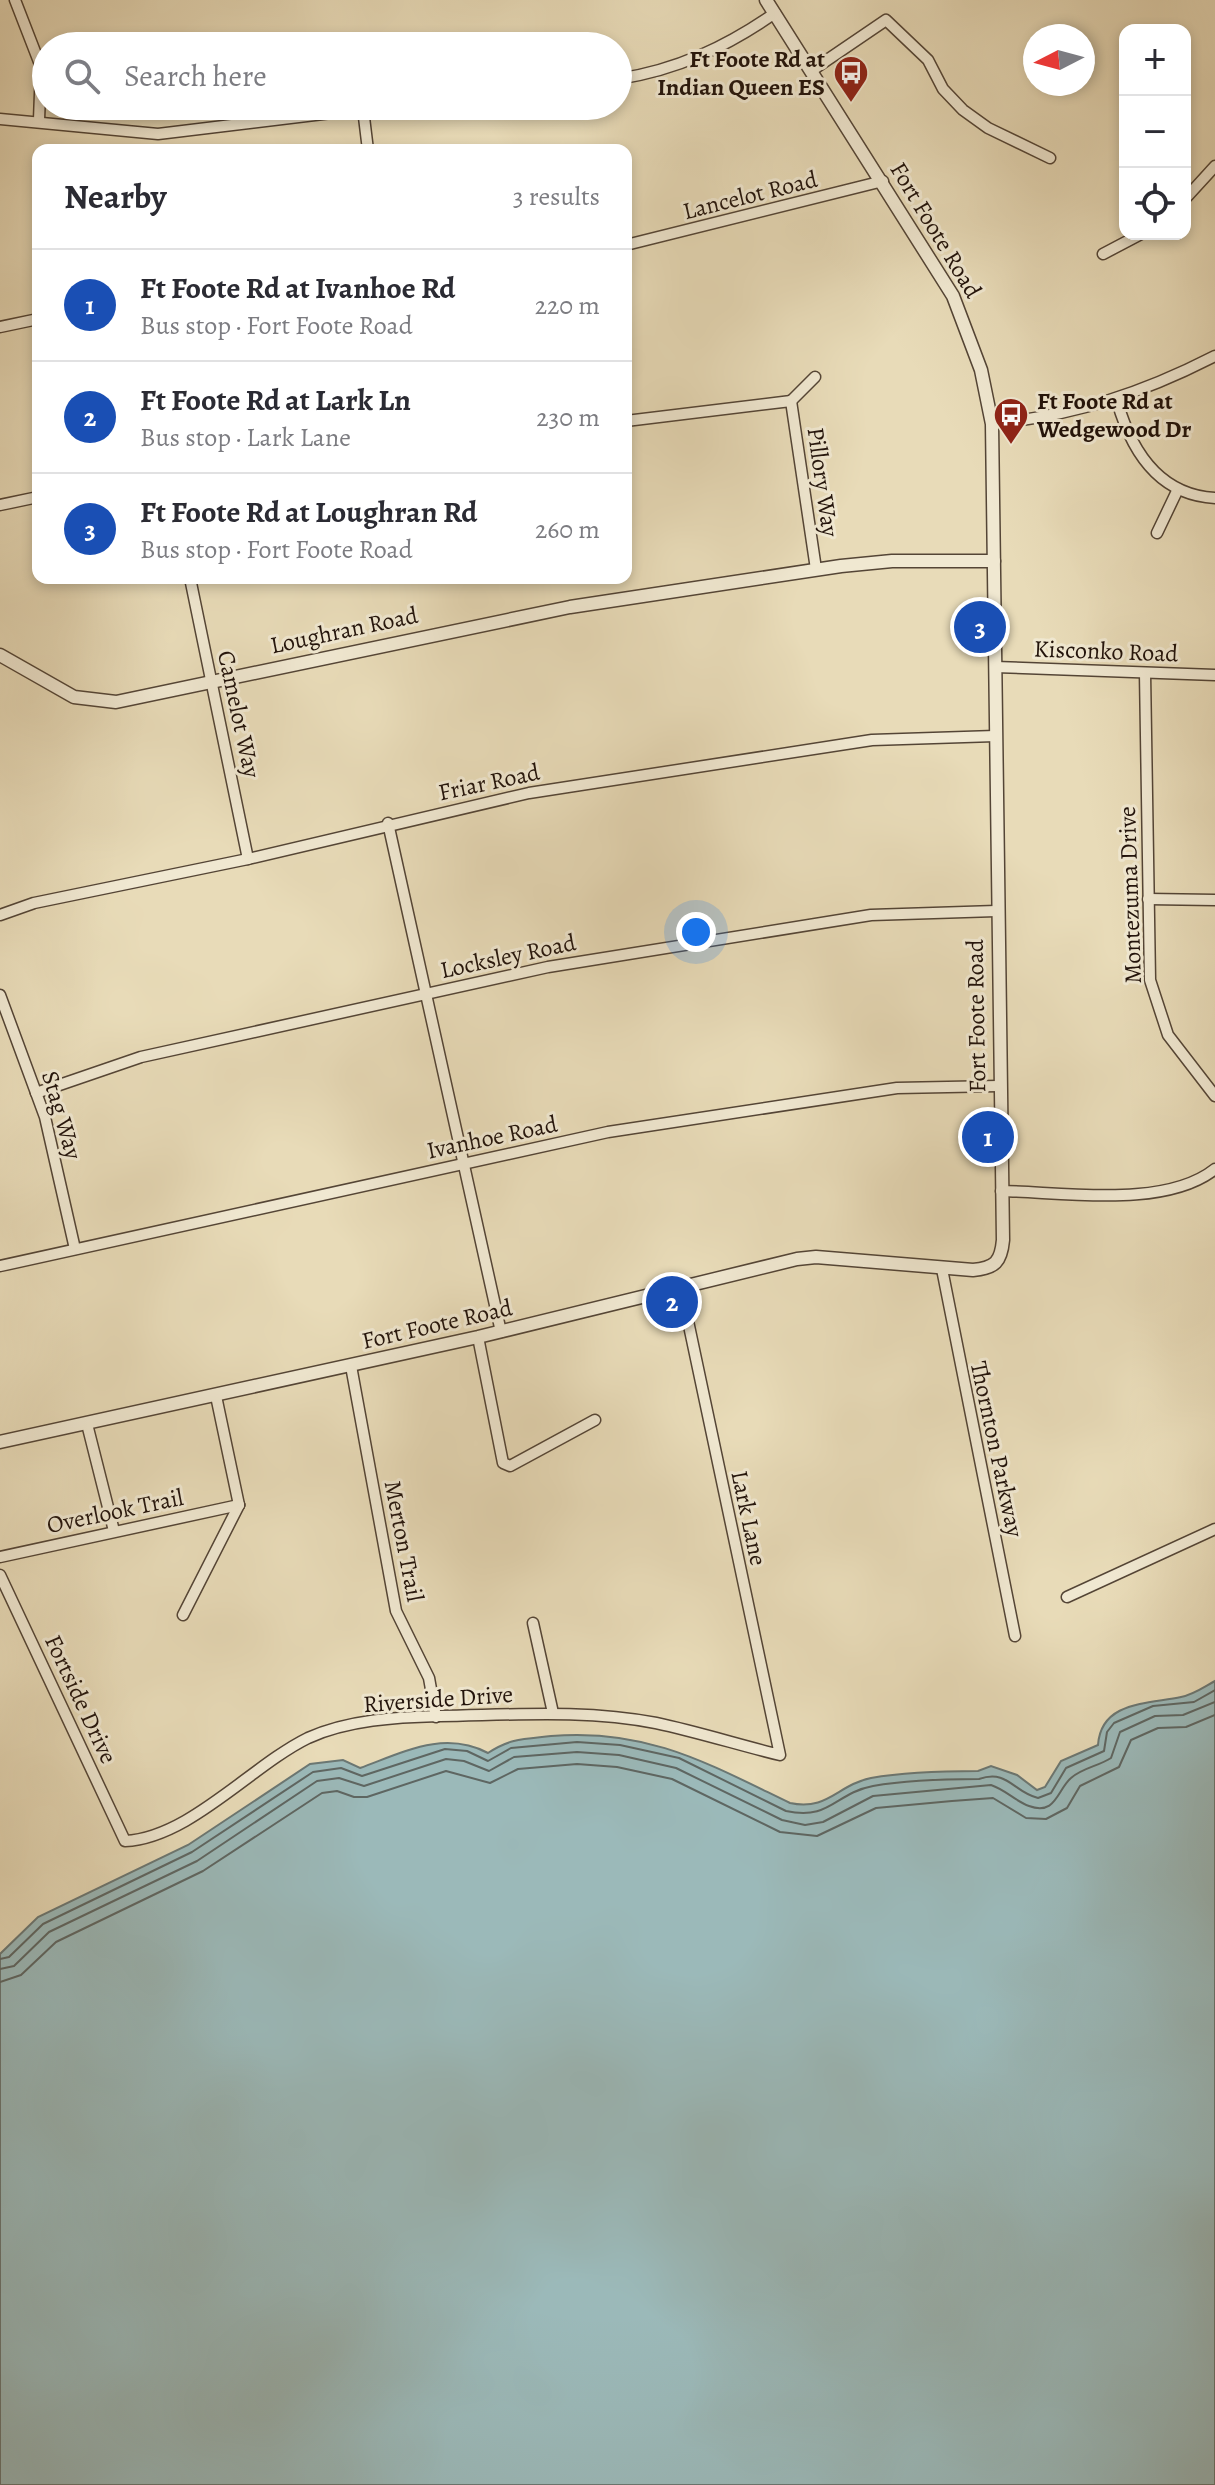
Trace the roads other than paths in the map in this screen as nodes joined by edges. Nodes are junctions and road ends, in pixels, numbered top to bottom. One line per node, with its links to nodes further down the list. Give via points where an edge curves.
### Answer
1 (15, 0): 4 (street)
2 (766, 0): 3 (street, Fort Foote Road)
3 (775, 13): 5 (street, Fort Foote Road); 6 (street, via 692,60)
4 (32, 44)
5 (811, 71): 13 (street, via 886,20 928,60 943,89 963,110); 15 (street, Fort Foote Road)
6 (632, 75)
7 (0, 119): 8 (street)
8 (32, 120)
9 (39, 120): 10 (street, via 166,133)
10 (273, 120)
11 (364, 120): 12 (street)
12 (367, 144)
13 (1050, 158)
14 (1215, 166): 16 (street)
15 (883, 181): 18 (street, Lancelot Road); 27 (street, Fort Foote Road, via 953,296 981,370)
16 (1191, 192)
17 (1130, 240): 19 (street)
18 (632, 244)
19 (1103, 254)
20 (32, 320): 21 (street)
21 (0, 327)
22 (1215, 356): 25 (street)
23 (815, 377): 24 (street)
24 (791, 401): 26 (street); 34 (street, Pillory Way)
25 (1117, 401): 27 (street); 28 (street, via 1137,453)
26 (632, 420)
27 (992, 424): 33 (street, Fort Foote Road)
28 (1178, 489): 30 (street); 32 (street)
29 (32, 498): 31 (street)
30 (1215, 498)
31 (0, 505)
32 (1157, 533)
33 (994, 561): 34 (street, Loughran Road, via 892,561); 37 (street, Fort Foote Road)
34 (816, 569): 40 (street, Loughran Road, via 500,619)
35 (191, 584): 40 (street, Camelot Way)
36 (0, 655): 40 (street, Loughran Road, via 87,700 116,702)
37 (995, 667): 38 (street, Kisconko Road); 41 (street, Fort Foote Road)
38 (1145, 673): 39 (street, Kisconko Road); 44 (street, Montezuma Drive)
39 (1214, 674)
40 (213, 682): 43 (street, Camelot Way)
41 (995, 736): 42 (street, Friar Road, via 844,743 529,793); 46 (street, Fort Foote Road)
42 (388, 823): 43 (street, Friar Road); 48 (street)
43 (248, 859): 47 (street, Friar Road, via 34,903)
44 (1148, 899): 45 (street); 52 (street, Montezuma Drive, via 1150,980 1156,1005 1168,1035)
45 (1215, 900)
46 (996, 911): 48 (street, Locksley Road, via 871,915 580,961); 50 (street, Fort Foote Road)
47 (0, 915)
48 (426, 993): 51 (street, Locksley Road, via 141,1057); 53 (street)
49 (0, 995): 51 (street, Stag Way)
50 (998, 1086): 53 (street, Ivanhoe Road, via 897,1088 608,1132); 55 (street, Fort Foote Road)
51 (36, 1093): 56 (street, Stag Way)
52 (1215, 1096)
53 (464, 1164): 56 (street, Ivanhoe Road); 60 (street)
54 (1215, 1169): 55 (street, via 1190,1186 1163,1193)
55 (1001, 1191): 58 (street, Fort Foote Road, via 999,1261 984,1269)
56 (75, 1249): 57 (street, Ivanhoe Road)
57 (0, 1266)
58 (942, 1269): 59 (street, Fort Foote Road, via 816,1257); 75 (street, Thornton Parkway)
59 (681, 1288): 60 (street, Fort Foote Road); 78 (street, Lark Lane)
60 (501, 1332): 61 (street, Fort Foote Road)
61 (478, 1337): 62 (street, Fort Foote Road); 64 (street, via 503,1463 510,1466)
62 (351, 1366): 63 (street, Fort Foote Road); 77 (street, Merton Trail, via 396,1611 429,1678)
63 (216, 1396): 65 (street, Fort Foote Road); 67 (street)
64 (595, 1420)
65 (87, 1424): 66 (street, Fort Foote Road); 69 (street)
66 (0, 1442)
67 (239, 1505): 69 (street, Overlook Trail); 73 (street)
68 (1215, 1529): 72 (street)
69 (114, 1531): 70 (street, Overlook Trail)
70 (0, 1557)
71 (0, 1575): 79 (street, Fortside Drive)
72 (1067, 1597)
73 (183, 1615)
74 (533, 1623): 76 (street)
75 (1015, 1636)
76 (553, 1713): 77 (street, Riverside Drive); 78 (street, Riverside Drive, via 655,1723)
77 (436, 1717): 79 (street, Riverside Drive, via 358,1724 312,1736 179,1822 146,1838)
78 (780, 1755)
79 (125, 1841)

